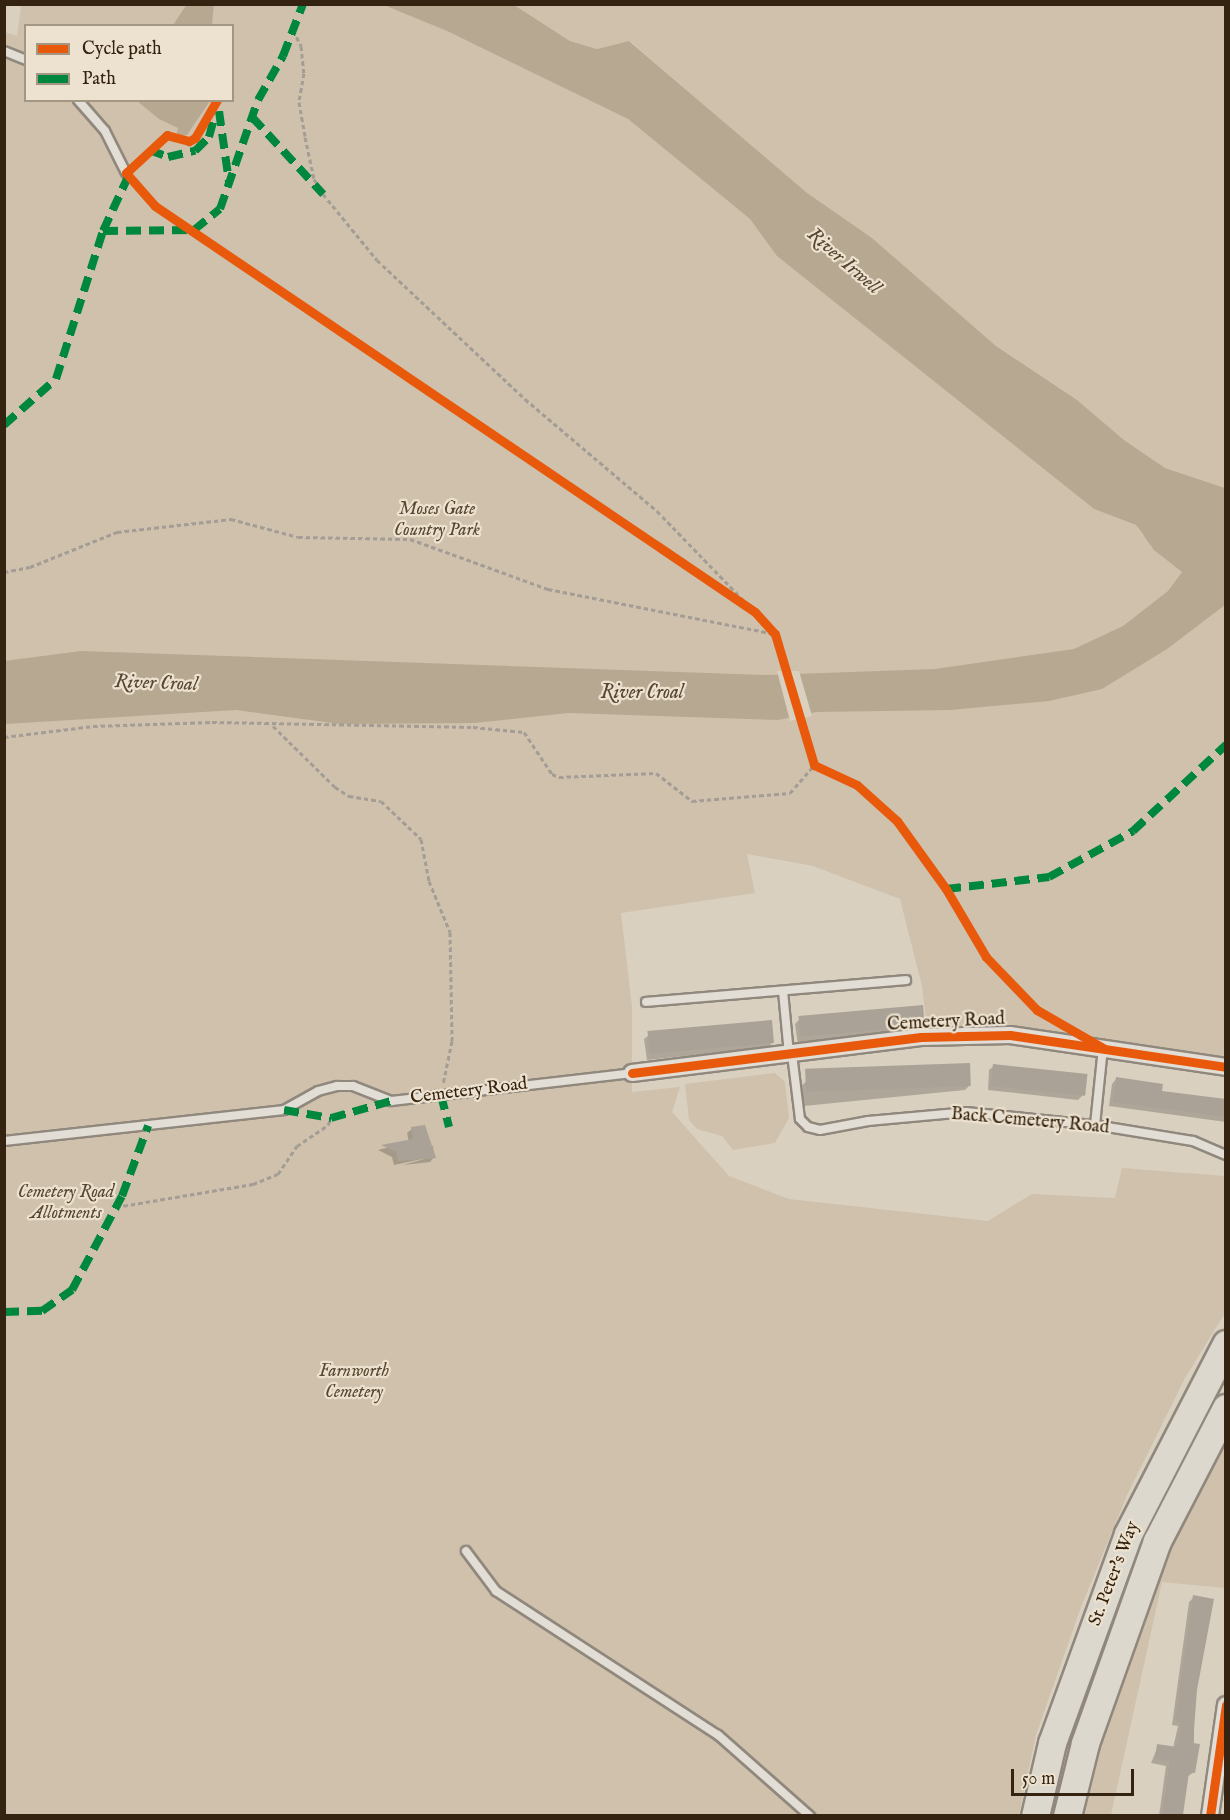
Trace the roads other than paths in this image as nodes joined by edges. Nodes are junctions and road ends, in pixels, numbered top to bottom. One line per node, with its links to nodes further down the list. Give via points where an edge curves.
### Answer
1 (4, 51): 2 (lane)
2 (24, 59)
3 (80, 102): 4 (lane, via 105,131)
4 (126, 173)
5 (906, 980): 6 (lane)
6 (783, 991): 7 (lane); 9 (lane)
7 (646, 1002)
8 (1103, 1048): 9 (street, Cemetery Road, via 1010,1035 921,1037); 10 (street, Cemetery Road); 12 (lane)
9 (790, 1054): 11 (street, Cemetery Road); 12 (lane, Back Cemetery Road, via 800,1119 808,1127 820,1130 868,1121 966,1113)
10 (1226, 1067)
11 (632, 1073): 13 (lane, Cemetery Road, via 391,1101 353,1086 337,1086 318,1091 284,1110)
12 (1095, 1125): 14 (lane, Back Cemetery Road, via 1193,1141)
13 (4, 1141)
14 (1226, 1155)
15 (1226, 1344): 20 (highway, St. Peter's Way, via 1128,1534 1052,1743)
16 (1226, 1408): 21 (highway, St. Peter's Way, via 1157,1541 1085,1743)
17 (466, 1551): 19 (lane, via 496,1591 718,1735)
18 (1226, 1706): 22 (street)
19 (810, 1815)
20 (1035, 1815)
21 (1066, 1815)
22 (1210, 1815)

